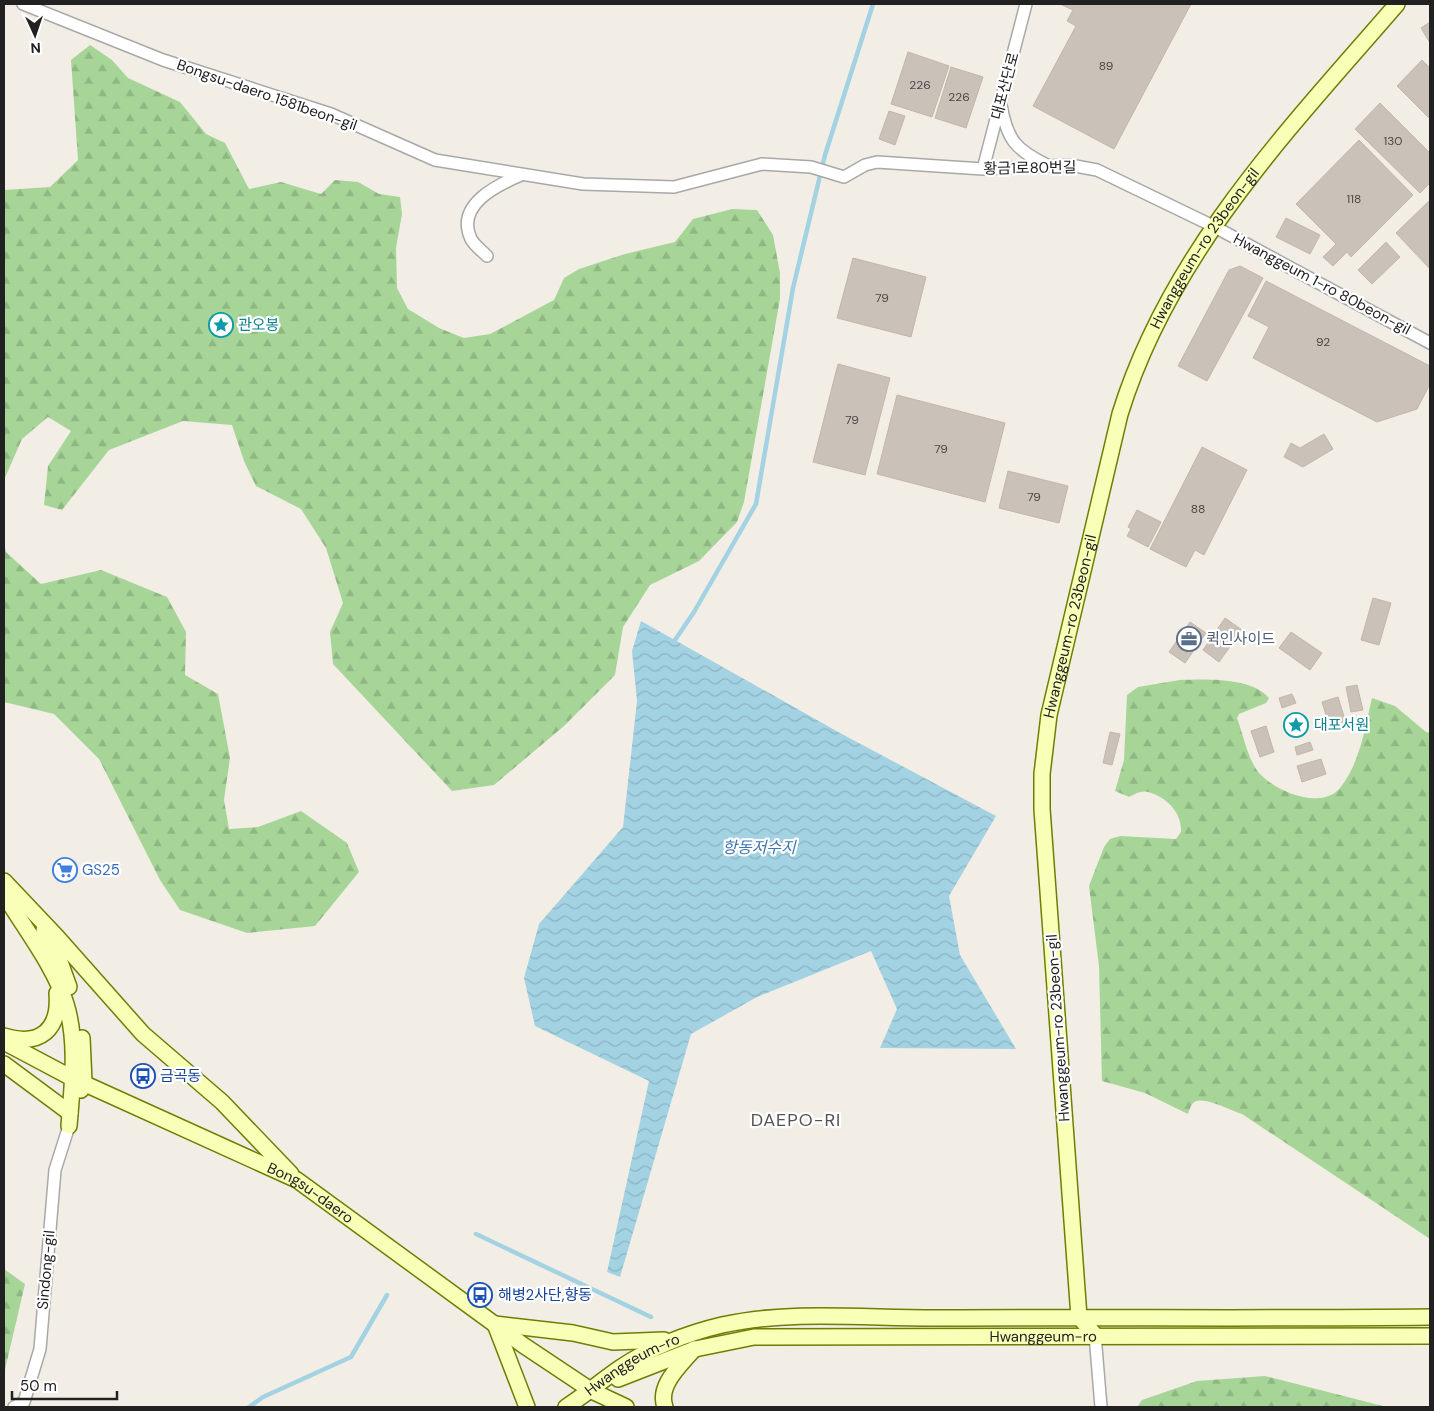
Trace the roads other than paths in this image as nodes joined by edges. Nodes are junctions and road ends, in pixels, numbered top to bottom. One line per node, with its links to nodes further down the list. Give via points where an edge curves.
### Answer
1 (23, 4): 7 (street, Bongsu-daero 1581beon-gil, via 163,60 331,114 435,160)
2 (1026, 4): 4 (street, 대포산단로)
3 (1397, 4): 9 (street, Hwanggeum-ro 23beon-gil, via 1269,153)
4 (1001, 101): 5 (street, via 1007,131 1015,145 1029,157); 6 (street, 대포산단로)
5 (1049, 166): 6 (street, 황금1로80번길); 9 (street, 황금1로80번길, via 1070,165 1098,170)
6 (983, 169): 8 (street, 황금1로80번길, via 877,162)
7 (523, 175): 8 (street, Bongsu-daero 1581beon-gil, via 583,184 674,188 762,164 811,168); 10 (street, via 484,194 470,213 468,227 471,240)
8 (838, 177)
9 (1213, 226): 11 (street, Hwanggeum 1-ro 80beon-gil); 22 (street, Hwanggeum-ro 23beon-gil, via 1159,315 1129,386 1104,478 1044,745 1042,809)
10 (487, 256)
11 (1430, 343)
12 (4, 880): 14 (street)
13 (4, 894): 15 (street)
14 (37, 916): 19 (street, via 59,959 74,1001 82,1041); 21 (street, via 143,1034 222,1102)
15 (56, 977): 16 (street, via 58,1011 55,1022 46,1032 31,1040); 19 (street, via 72,1030)
16 (4, 1036)
17 (4, 1042): 19 (street, Bongsu-daero)
18 (4, 1064): 20 (street)
19 (78, 1080): 20 (street); 21 (street, Bongsu-daero)
20 (70, 1119): 30 (street, Sindong-gil, via 55,1170 40,1349 24,1402)
21 (297, 1180): 24 (street, Bongsu-daero)
22 (1079, 1317): 23 (street, Hwanggeum-ro); 25 (street); 27 (street, Hwanggeum-ro, via 813,1316 721,1326)
23 (1430, 1317)
24 (495, 1324): 27 (street, via 573,1333 613,1342); 29 (street, Bongsu-daero); 31 (street)
25 (1095, 1335): 26 (street, Hwanggeum-ro); 28 (street, Hwanggeum-ro, via 754,1337); 36 (street)
26 (1430, 1336)
27 (680, 1339): 29 (street, Hwanggeum-ro, via 620,1368)
28 (695, 1349): 29 (street, Hwanggeum-ro); 35 (street, via 670,1378 664,1391)
29 (592, 1391): 32 (street); 33 (street, Bongsu-daero); 34 (street, Bongsu-daero)
30 (14, 1407)
31 (527, 1407)
32 (566, 1407)
33 (604, 1407)
34 (626, 1407)
35 (665, 1407)
36 (1101, 1407)

